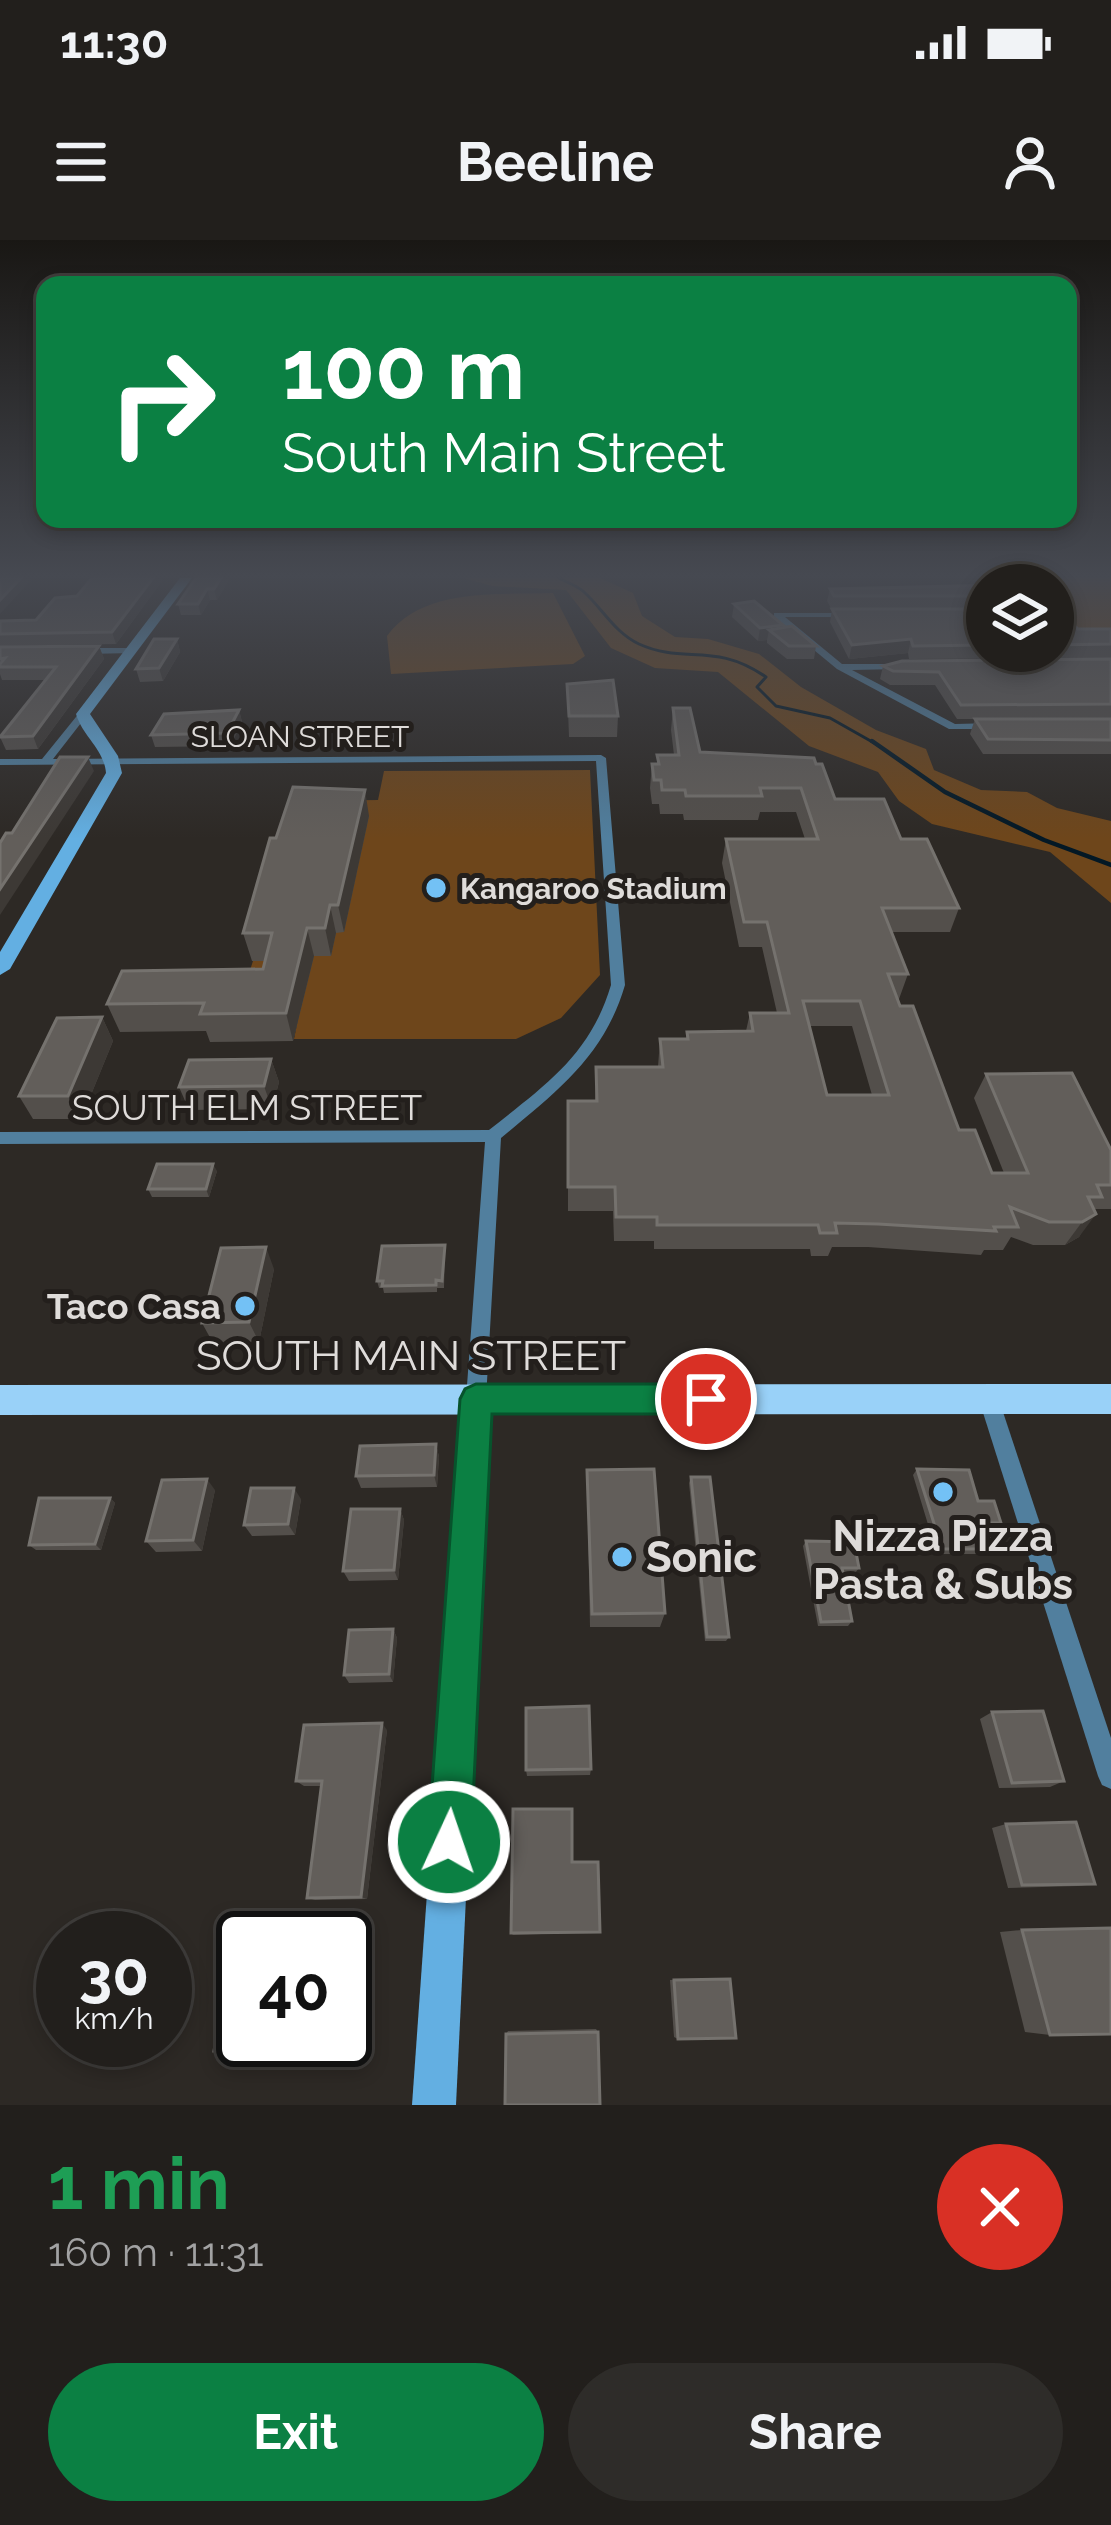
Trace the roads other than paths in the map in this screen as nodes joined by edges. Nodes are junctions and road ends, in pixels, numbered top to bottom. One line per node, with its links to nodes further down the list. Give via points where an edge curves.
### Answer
1 (120, 665): 5 (street)
2 (838, 665): 4 (street)
3 (908, 666): 4 (street)
4 (840, 667): 6 (street, via 953,727)
5 (83, 714): 7 (street); 9 (street)
6 (998, 726)
7 (113, 761): 9 (street, SLOAN STREET); 10 (street, via 110,782); 11 (street, SLOAN STREET, via 601,758 618,985 612,1016 592,1050)
8 (0, 762): 9 (street, SLOAN STREET)
9 (45, 762)
10 (0, 969)
11 (493, 1136): 12 (street, SOUTH ELM STREET); 13 (street)
12 (0, 1138)
13 (476, 1399): 15 (main road, SOUTH MAIN STREET); 16 (main road, SOUTH MAIN STREET); 18 (street)
14 (1111, 1399): 16 (main road, SOUTH MAIN STREET)
15 (0, 1400)
16 (989, 1400): 17 (street)
17 (1111, 1776)
18 (434, 2105)

